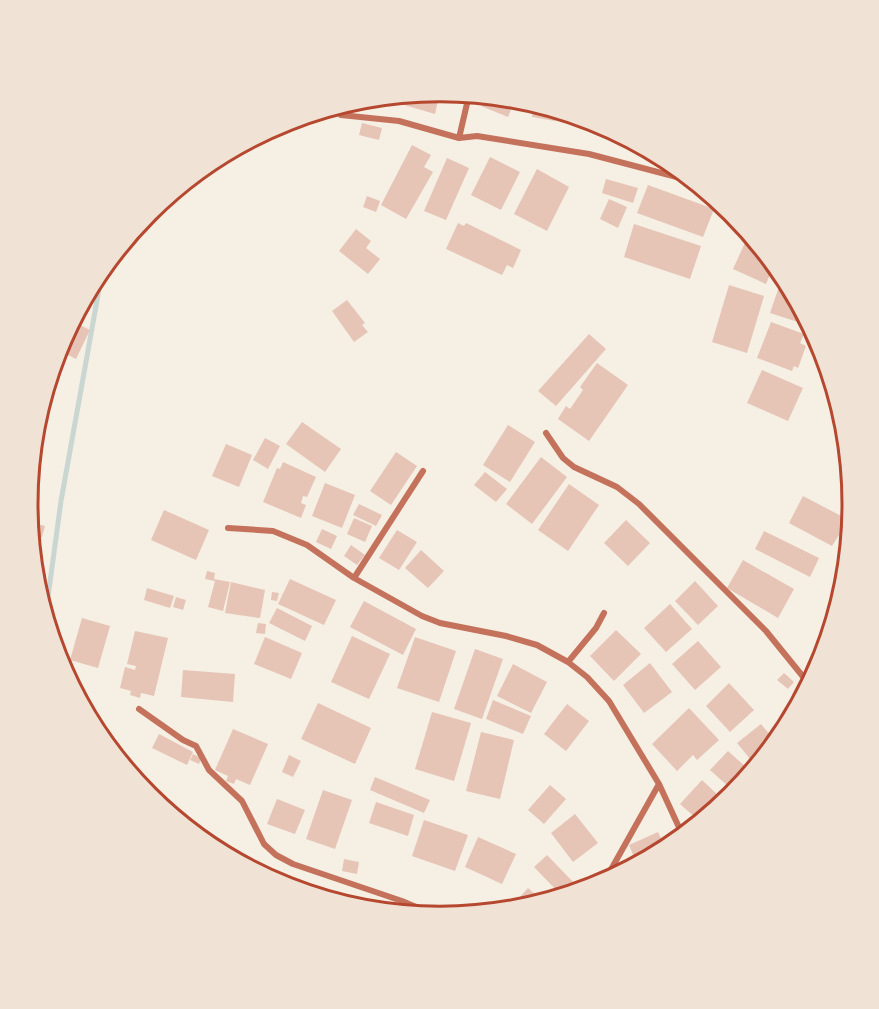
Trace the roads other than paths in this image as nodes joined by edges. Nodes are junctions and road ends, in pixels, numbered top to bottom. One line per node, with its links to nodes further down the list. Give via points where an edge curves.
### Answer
1 (468, 103): 3 (street)
2 (341, 115): 3 (street, via 399,122)
3 (459, 138): 4 (street, via 477,136 589,154)
4 (670, 175)
5 (546, 433): 11 (street, via 563,458 639,504 766,632)
6 (423, 471): 8 (street)
7 (228, 528): 8 (street, via 273,531 299,541)
8 (354, 578): 10 (street, via 422,616 537,645)
9 (604, 613): 10 (street)
10 (568, 662): 13 (street, via 609,701)
11 (803, 676)
12 (139, 709): 16 (street, via 196,746 209,770 242,801 264,844 276,855)
13 (659, 784): 14 (street); 15 (street)
14 (678, 827)
15 (612, 867)
16 (414, 906)

